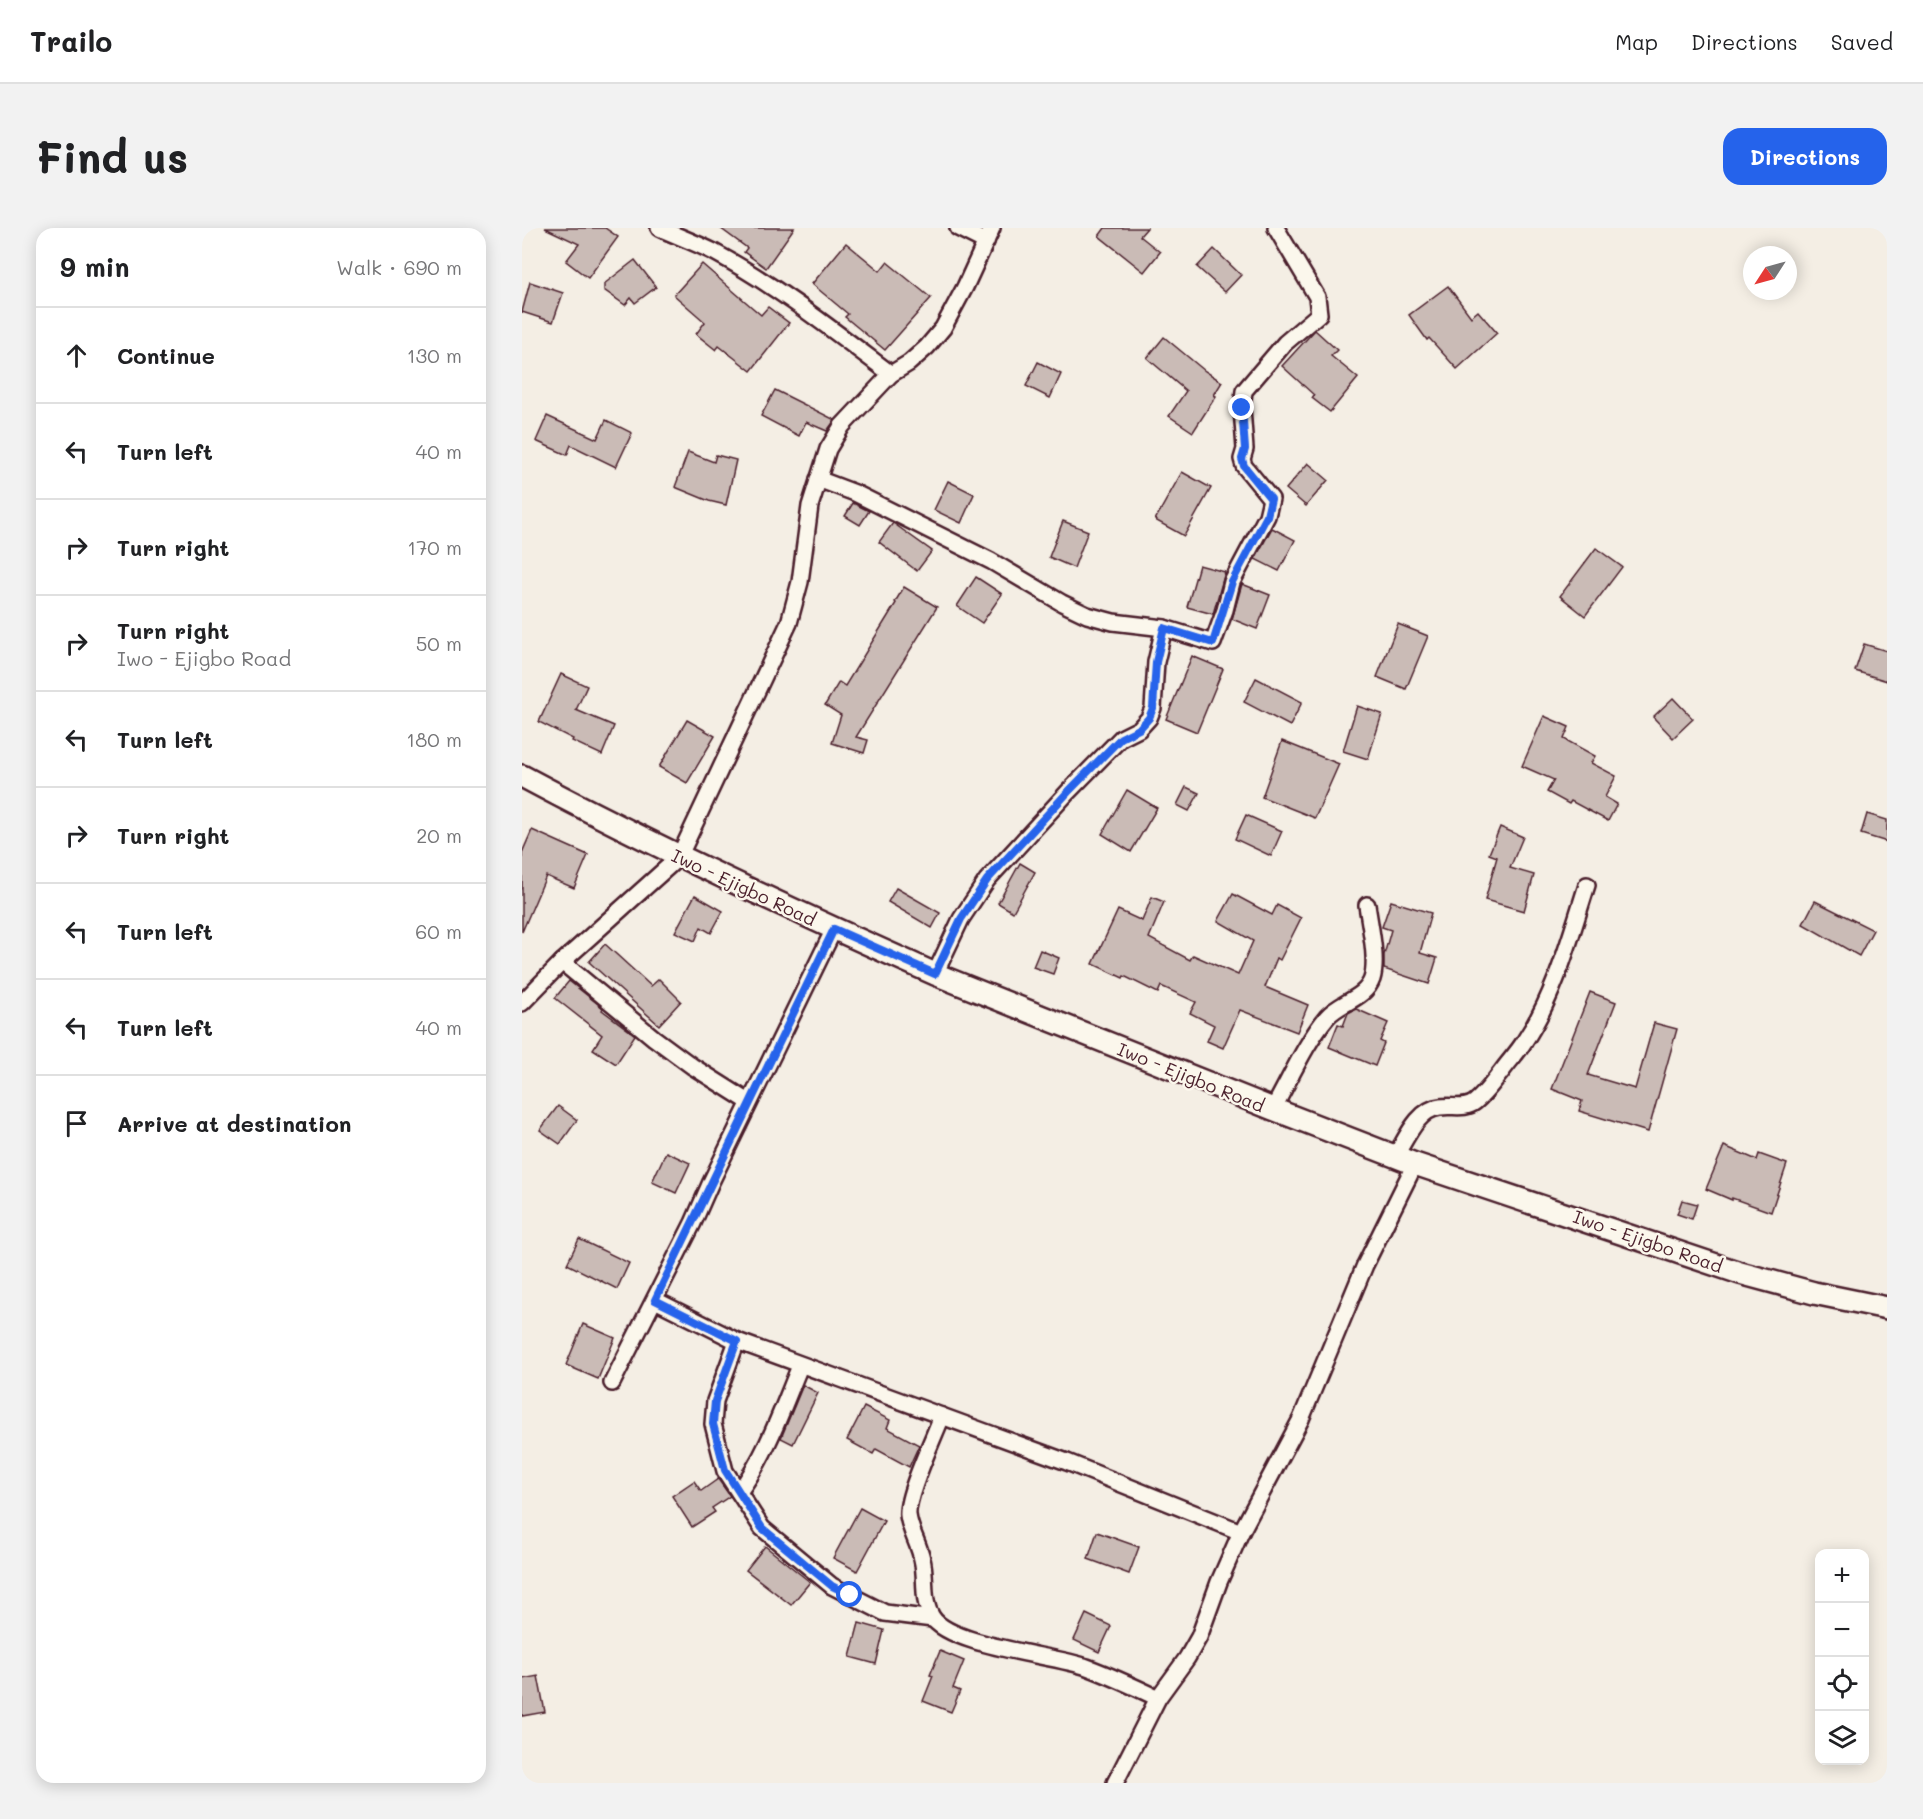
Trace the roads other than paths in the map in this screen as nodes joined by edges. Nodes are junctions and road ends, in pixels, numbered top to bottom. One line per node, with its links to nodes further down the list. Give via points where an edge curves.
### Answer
1 (659, 228): 5 (street, via 759,279)
2 (958, 228): 4 (street)
3 (1276, 228): 7 (street, via 1317,297 1319,314 1285,343 1244,391 1242,459 1271,499 1267,516 1232,582 1213,643)
4 (989, 235): 5 (street, via 943,328 909,363)
5 (891, 374): 6 (street, via 842,426 828,449)
6 (818, 479): 7 (street, via 855,493 980,555 1087,615); 9 (street, via 789,623)
7 (1164, 628): 14 (street, via 1149,718 1139,729 1121,738 987,880 961,919)
8 (522, 776): 9 (main road, Iwo - Ejigbo Road)
9 (679, 857): 12 (main road, Iwo - Ejigbo Road); 13 (street)
10 (1587, 885): 18 (street, via 1545,1004 1525,1041 1476,1102 1468,1107 1438,1107 1421,1117)
11 (1367, 905): 17 (street, via 1374,966 1368,987 1328,1016)
12 (834, 929): 14 (main road, Iwo - Ejigbo Road); 16 (street)
13 (562, 962): 15 (street); 16 (street, via 654,1038)
14 (935, 974): 17 (main road, Iwo - Ejigbo Road)
15 (522, 1002)
16 (749, 1102): 19 (street)
17 (1273, 1109): 18 (main road, Iwo - Ejigbo Road)
18 (1405, 1159): 20 (main road, Iwo - Ejigbo Road, via 1740,1273); 26 (street, via 1301,1419)
19 (655, 1300): 21 (street); 23 (street)
20 (1887, 1308)
21 (737, 1341): 22 (street); 25 (street, via 715,1401 713,1424 725,1470)
22 (800, 1366): 24 (street); 25 (street, via 762,1456)
23 (612, 1383)
24 (942, 1416): 26 (street); 27 (street, via 910,1498 908,1514 922,1558 926,1607)
25 (739, 1492): 27 (street, via 762,1528 832,1586 885,1613)
26 (1241, 1532): 28 (street, via 1200,1637)
27 (933, 1619): 28 (street, via 961,1635 1087,1667)
28 (1158, 1698): 29 (street)
29 (1115, 1783)

